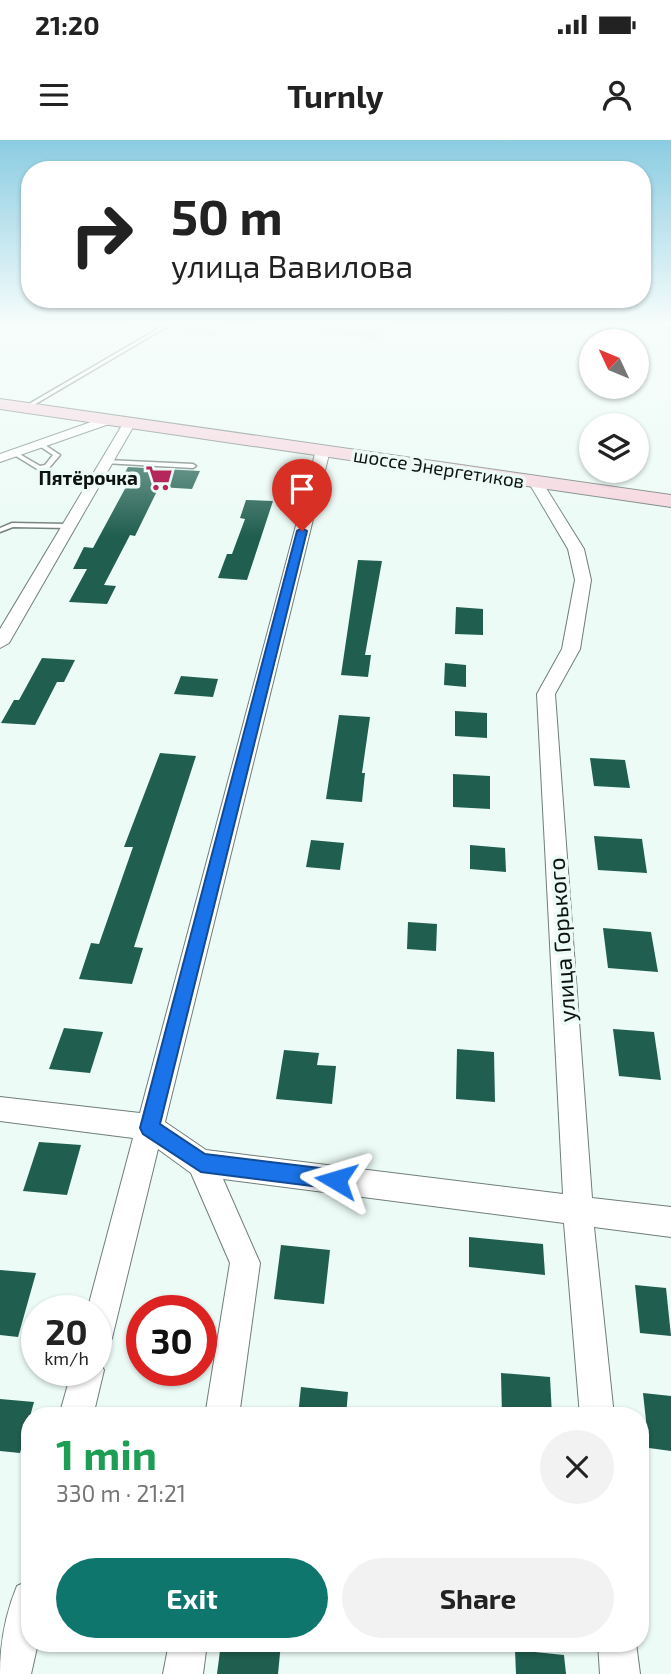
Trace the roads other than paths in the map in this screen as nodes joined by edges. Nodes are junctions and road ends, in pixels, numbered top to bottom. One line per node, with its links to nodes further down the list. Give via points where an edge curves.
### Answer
1 (48, 395): 3 (lane)
2 (0, 404): 3 (main road, шоссе Энергетиков)
3 (25, 408): 4 (main road, шоссе Энергетиков)
4 (108, 420): 5 (main road, шоссе Энергетиков); 6 (street)
5 (130, 422): 7 (main road, шоссе Энергетиков); 10 (street)
6 (40, 444): 8 (street); 8 (lane, via 57,455 47,467 39,468)
7 (323, 450): 12 (main road, шоссе Энергетиков); 18 (street)
8 (14, 453): 9 (street)
9 (0, 458)
10 (106, 462): 11 (lane); 14 (street)
11 (192, 466)
12 (536, 484): 13 (main road, шоссе Энергетиков); 20 (street, улица Горького, via 576,548 583,580 571,649 546,694)
13 (671, 501)
14 (68, 526): 15 (lane, via 12,525); 16 (street)
15 (0, 530)
16 (0, 643)
17 (0, 1109): 18 (street)
18 (150, 1128): 19 (street); 22 (street)
19 (201, 1163): 20 (street); 25 (street, via 245,1263)
20 (578, 1210): 21 (street); 26 (street, улица Горького)
21 (671, 1222)
22 (107, 1295)
23 (84, 1386): 24 (street)
24 (78, 1407)
25 (223, 1407)
26 (596, 1407)
27 (21, 1632): 30 (street)
28 (187, 1652): 31 (street)
29 (618, 1652): 32 (street)
30 (10, 1674)
31 (183, 1674)
32 (620, 1674)

